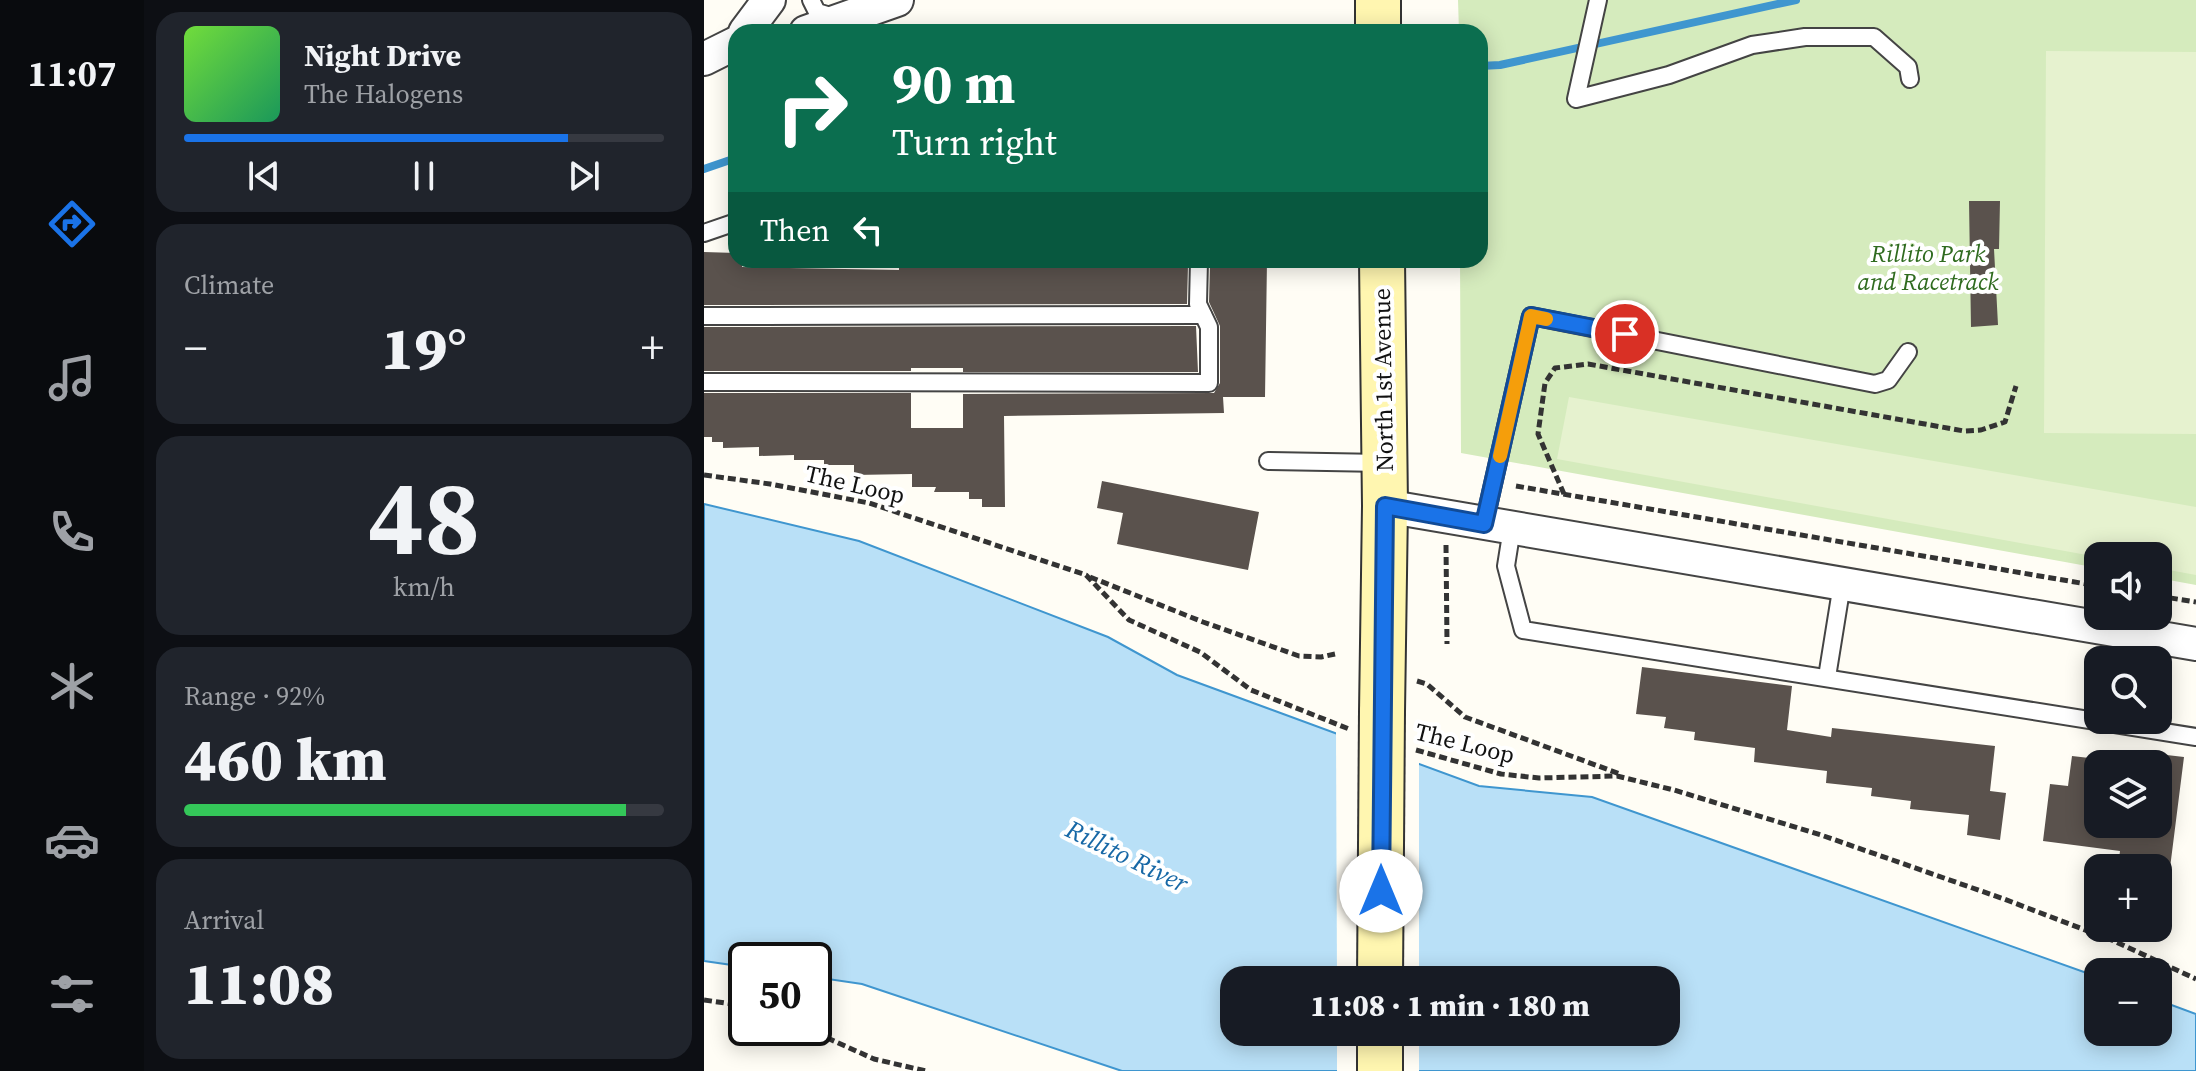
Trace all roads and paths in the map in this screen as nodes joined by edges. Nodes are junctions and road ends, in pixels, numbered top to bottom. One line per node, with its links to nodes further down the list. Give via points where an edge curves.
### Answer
1 (769, 0): 7 (street)
2 (811, 0): 6 (lane, via 817,12)
3 (897, 0): 6 (street)
4 (1378, 0): 9 (main road)
5 (1598, 0): 12 (lane, via 1576,99 1669,75 1752,45 1805,37 1874,37 1908,67)
6 (842, 19): 8 (street)
7 (751, 24)
8 (828, 24)
9 (1378, 24)
10 (728, 47): 11 (street)
11 (704, 59)
12 (1910, 79)
13 (728, 226): 14 (lane)
14 (704, 233)
15 (1199, 268): 17 (lane, via 1198,304)
16 (1382, 268): 23 (main road, North 1st Avenue)
17 (1203, 315): 18 (lane); 20 (lane, via 1209,327 1209,383)
18 (704, 316)
19 (1908, 352): 28 (lane, via 1888,380 1875,384 1531,316)
20 (704, 382)
21 (2016, 386): 26 (path, via 2005,422 1964,431 1588,364 1555,368 1545,383 1538,434)
22 (1268, 461): 23 (lane)
23 (1385, 463): 27 (main road, North 1st Avenue)
24 (704, 475): 30 (path, The Loop, via 869,503)
25 (1516, 486): 26 (path)
26 (1564, 494): 32 (path)
27 (1385, 506): 28 (street); 40 (main road, North 1st Avenue)
28 (1498, 526): 31 (street); 38 (lane, via 1523,630)
29 (1446, 539): 35 (path)
30 (1086, 575): 37 (path, via 1299,656); 40 (path, The Loop, via 1129,620 1200,652 1240,684)
31 (1842, 584): 36 (street); 38 (lane)
32 (2084, 584)
33 (2172, 598): 34 (path)
34 (2196, 602)
35 (1447, 644)
36 (2196, 644)
37 (1335, 654)
38 (1827, 677): 41 (lane)
39 (1416, 680): 43 (path, via 1465,717)
40 (1369, 722): 44 (main road, North 1st Avenue, bridge)
41 (2196, 737)
42 (1410, 749): 43 (path, The Loop, via 1501,774)
43 (1633, 778): 45 (path, The Loop, via 1821,835 2004,899)
44 (1379, 966)
45 (2196, 979)
46 (704, 1000): 47 (path)
47 (728, 1003)
48 (832, 1040): 50 (path, via 874,1059)
49 (1380, 1046): 51 (main road)
50 (926, 1071)
51 (1380, 1071)

